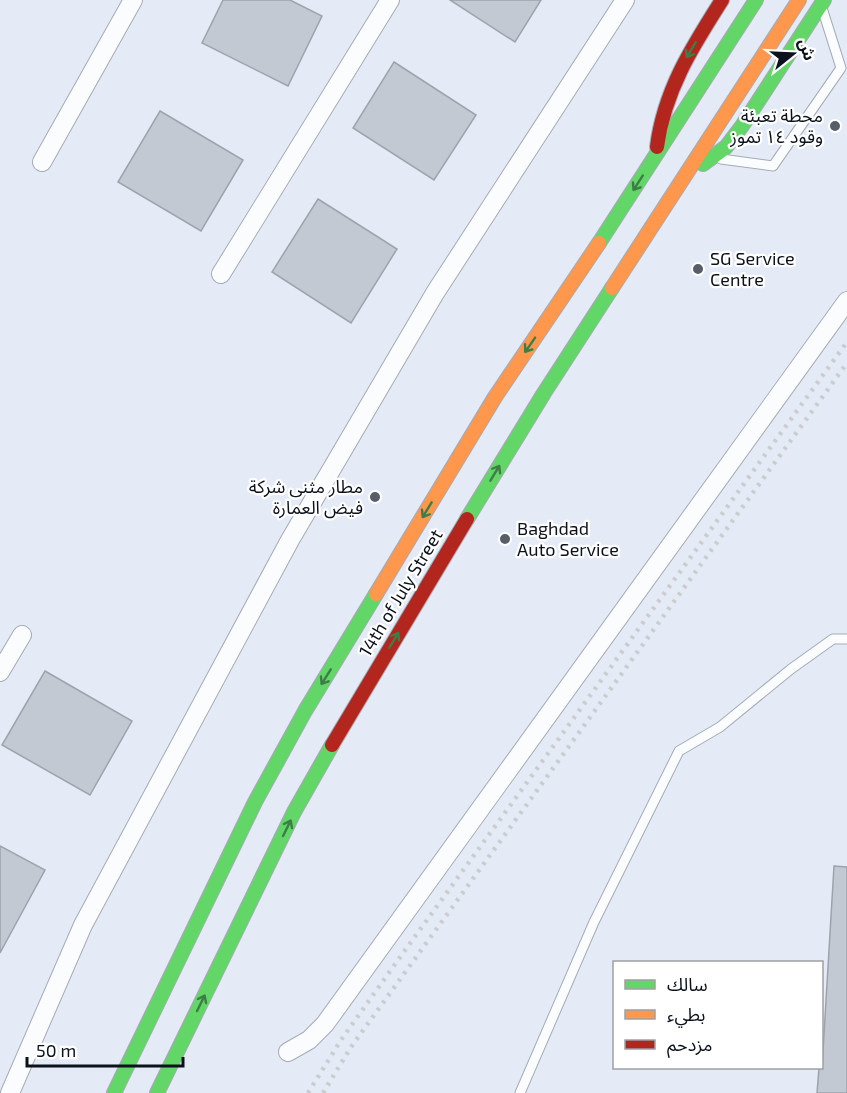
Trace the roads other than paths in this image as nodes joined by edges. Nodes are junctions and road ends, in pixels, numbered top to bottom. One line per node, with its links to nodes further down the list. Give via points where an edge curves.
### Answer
1 (133, 0): 10 (street)
2 (390, 0): 12 (street)
3 (625, 0): 18 (street, via 435,293 290,540 83,925)
4 (722, 0): 8 (main road, one-way to 8, via 675,76 658,123)
5 (756, 0): 8 (main road, 14th of July Street)
6 (799, 0): 11 (main road, 14th of July Street)
7 (822, 3): 9 (main road, via 742,126); 9 (lane, via 841,68 774,166)
8 (657, 154): 19 (main road, 14th of July Street, one-way to 19, via 495,398 305,711 255,802)
9 (712, 158): 11 (main road)
10 (42, 162)
11 (686, 174): 20 (main road, 14th of July Street, one-way to 11, via 294,812 343,725 544,393)
12 (220, 274)
13 (847, 301): 17 (street, via 325,1024 309,1040)
14 (22, 635): 16 (street)
15 (847, 639): 21 (lane, via 833,639 720,727 679,751 594,922)
16 (0, 672)
17 (288, 1052)
18 (10, 1093)
19 (114, 1093)
20 (157, 1093)
21 (520, 1093)

